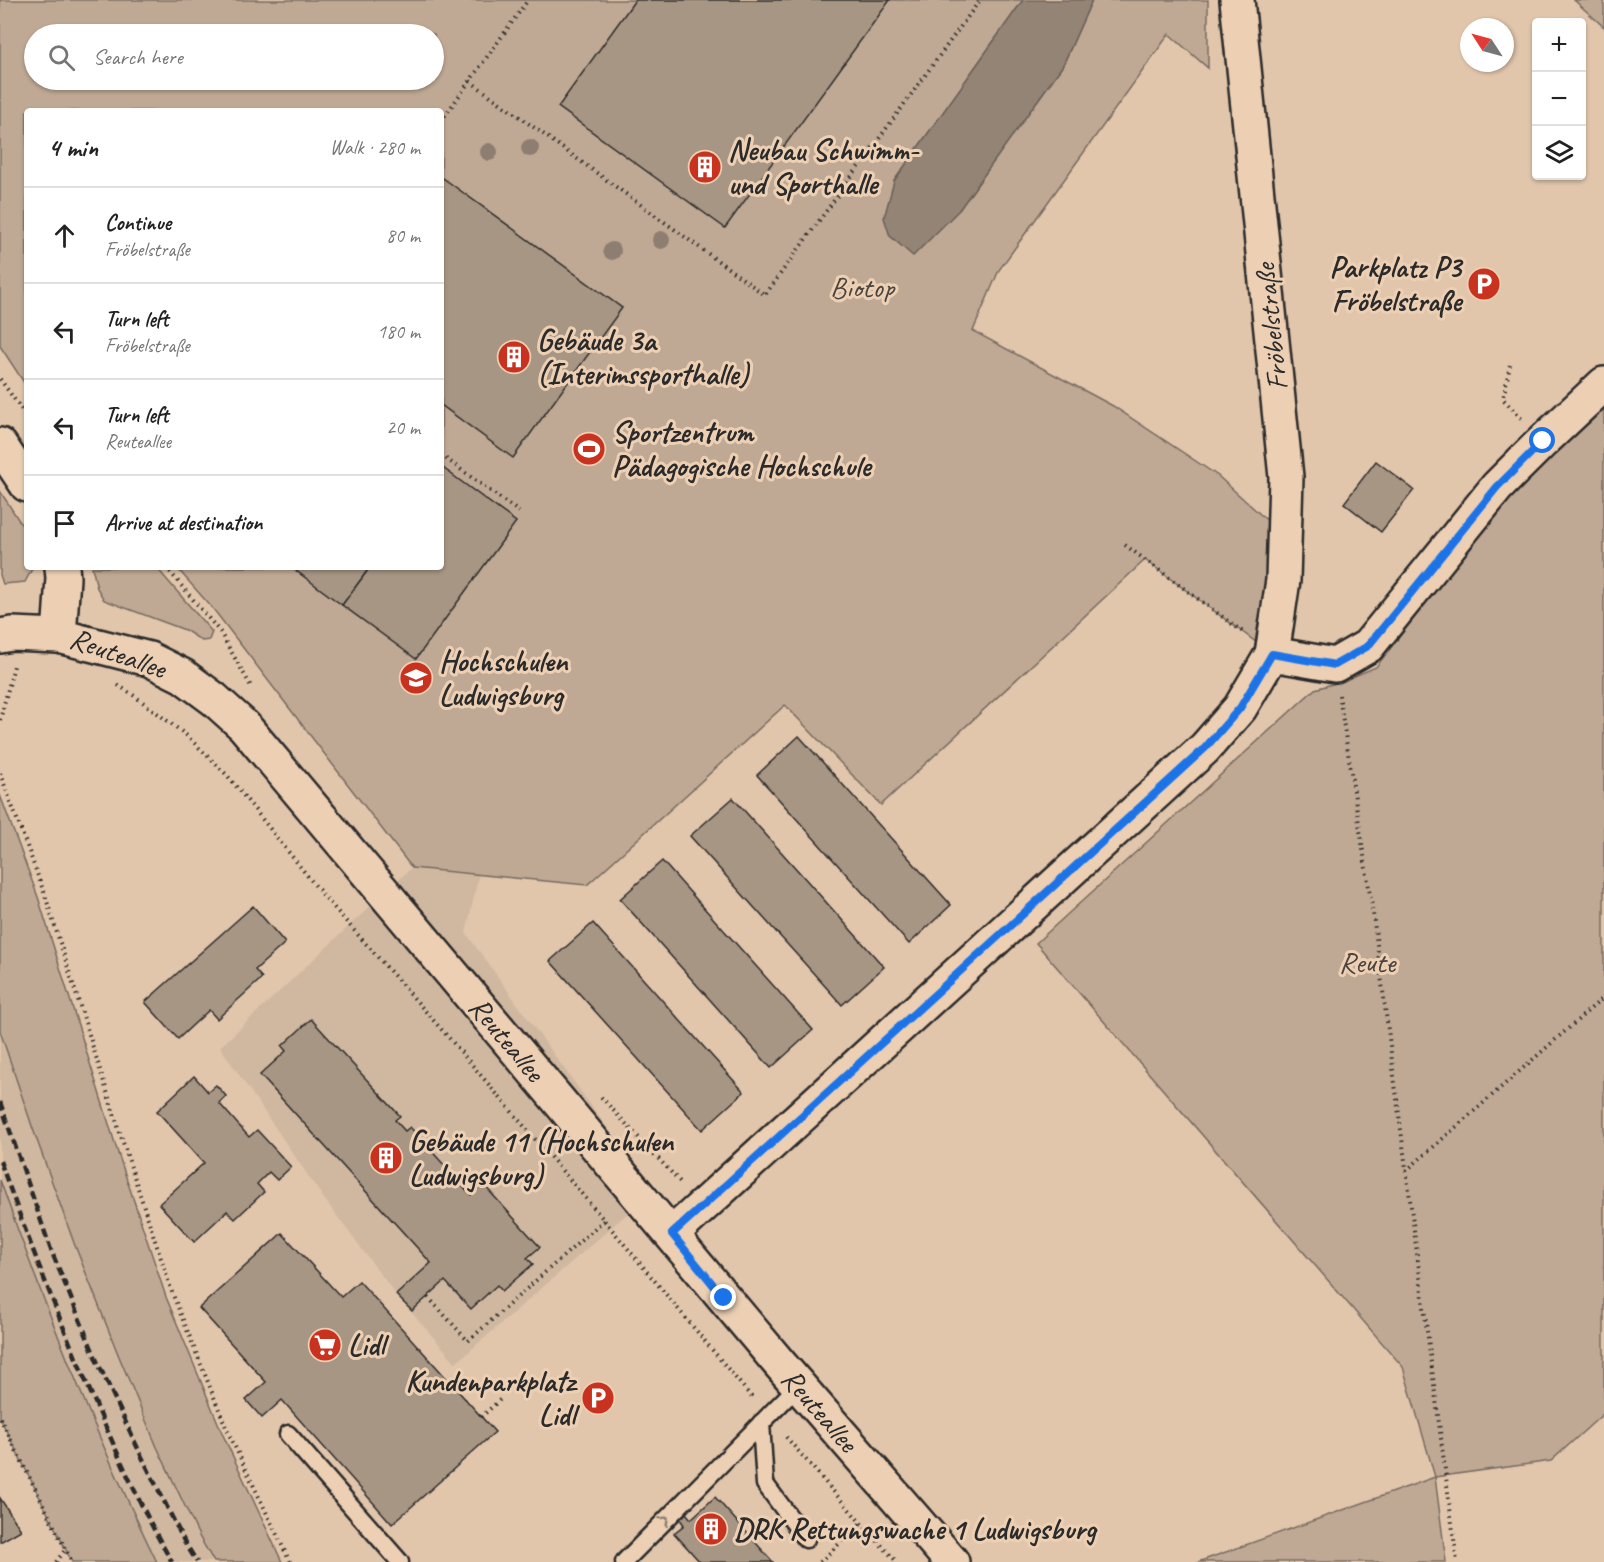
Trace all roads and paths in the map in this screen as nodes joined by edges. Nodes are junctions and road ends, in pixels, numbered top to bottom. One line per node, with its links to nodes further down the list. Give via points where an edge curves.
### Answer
1 (528, 0): 4 (path)
2 (980, 0): 4 (path, via 765,295)
3 (1237, 0): 19 (street, Fröbelstraße, via 1286,477 1282,580)
4 (470, 81): 5 (path)
5 (444, 117)
6 (1510, 365): 10 (path, via 1503,399)
7 (0, 379): 9 (path)
8 (1604, 384): 20 (street, via 1497,487 1368,646)
9 (24, 413)
10 (1527, 424)
11 (0, 445): 13 (street)
12 (444, 457): 14 (path)
13 (24, 481)
14 (519, 512)
15 (1125, 545): 19 (path)
16 (62, 570): 18 (street, Reuteallee)
17 (13, 636): 18 (street); 22 (path, via 17,654)
18 (59, 636): 27 (street, Reuteallee, via 149,659 183,676 244,726)
19 (1272, 654): 20 (street); 27 (street, Fröbelstraße, via 1240,708 1205,748)
20 (1335, 665): 25 (path, via 1373,914)
21 (111, 681): 26 (path, via 186,735 227,775 322,894)
22 (0, 720)
23 (0, 773): 41 (path, via 45,895 173,1295 228,1432)
24 (1604, 997): 25 (path)
25 (1406, 1171): 46 (path)
26 (604, 1220): 28 (path, via 468,1341); 33 (path)
27 (672, 1234): 29 (street, Reuteallee)
28 (428, 1297)
29 (799, 1385): 33 (lane); 45 (street, Reuteallee)
30 (503, 1397): 31 (path)
31 (481, 1417)
32 (0, 1418): 37 (path)
33 (765, 1420): 35 (path); 36 (lane, via 765,1484); 38 (lane, one-way to 33)
34 (288, 1434): 42 (lane)
35 (861, 1523): 43 (path); 44 (path)
36 (806, 1539)
37 (65, 1550): 39 (path); 40 (path)
38 (628, 1561)
39 (56, 1562)
40 (72, 1562)
41 (290, 1562)
42 (400, 1562)
43 (820, 1562)
44 (897, 1562)
45 (952, 1562)
46 (1457, 1562)

